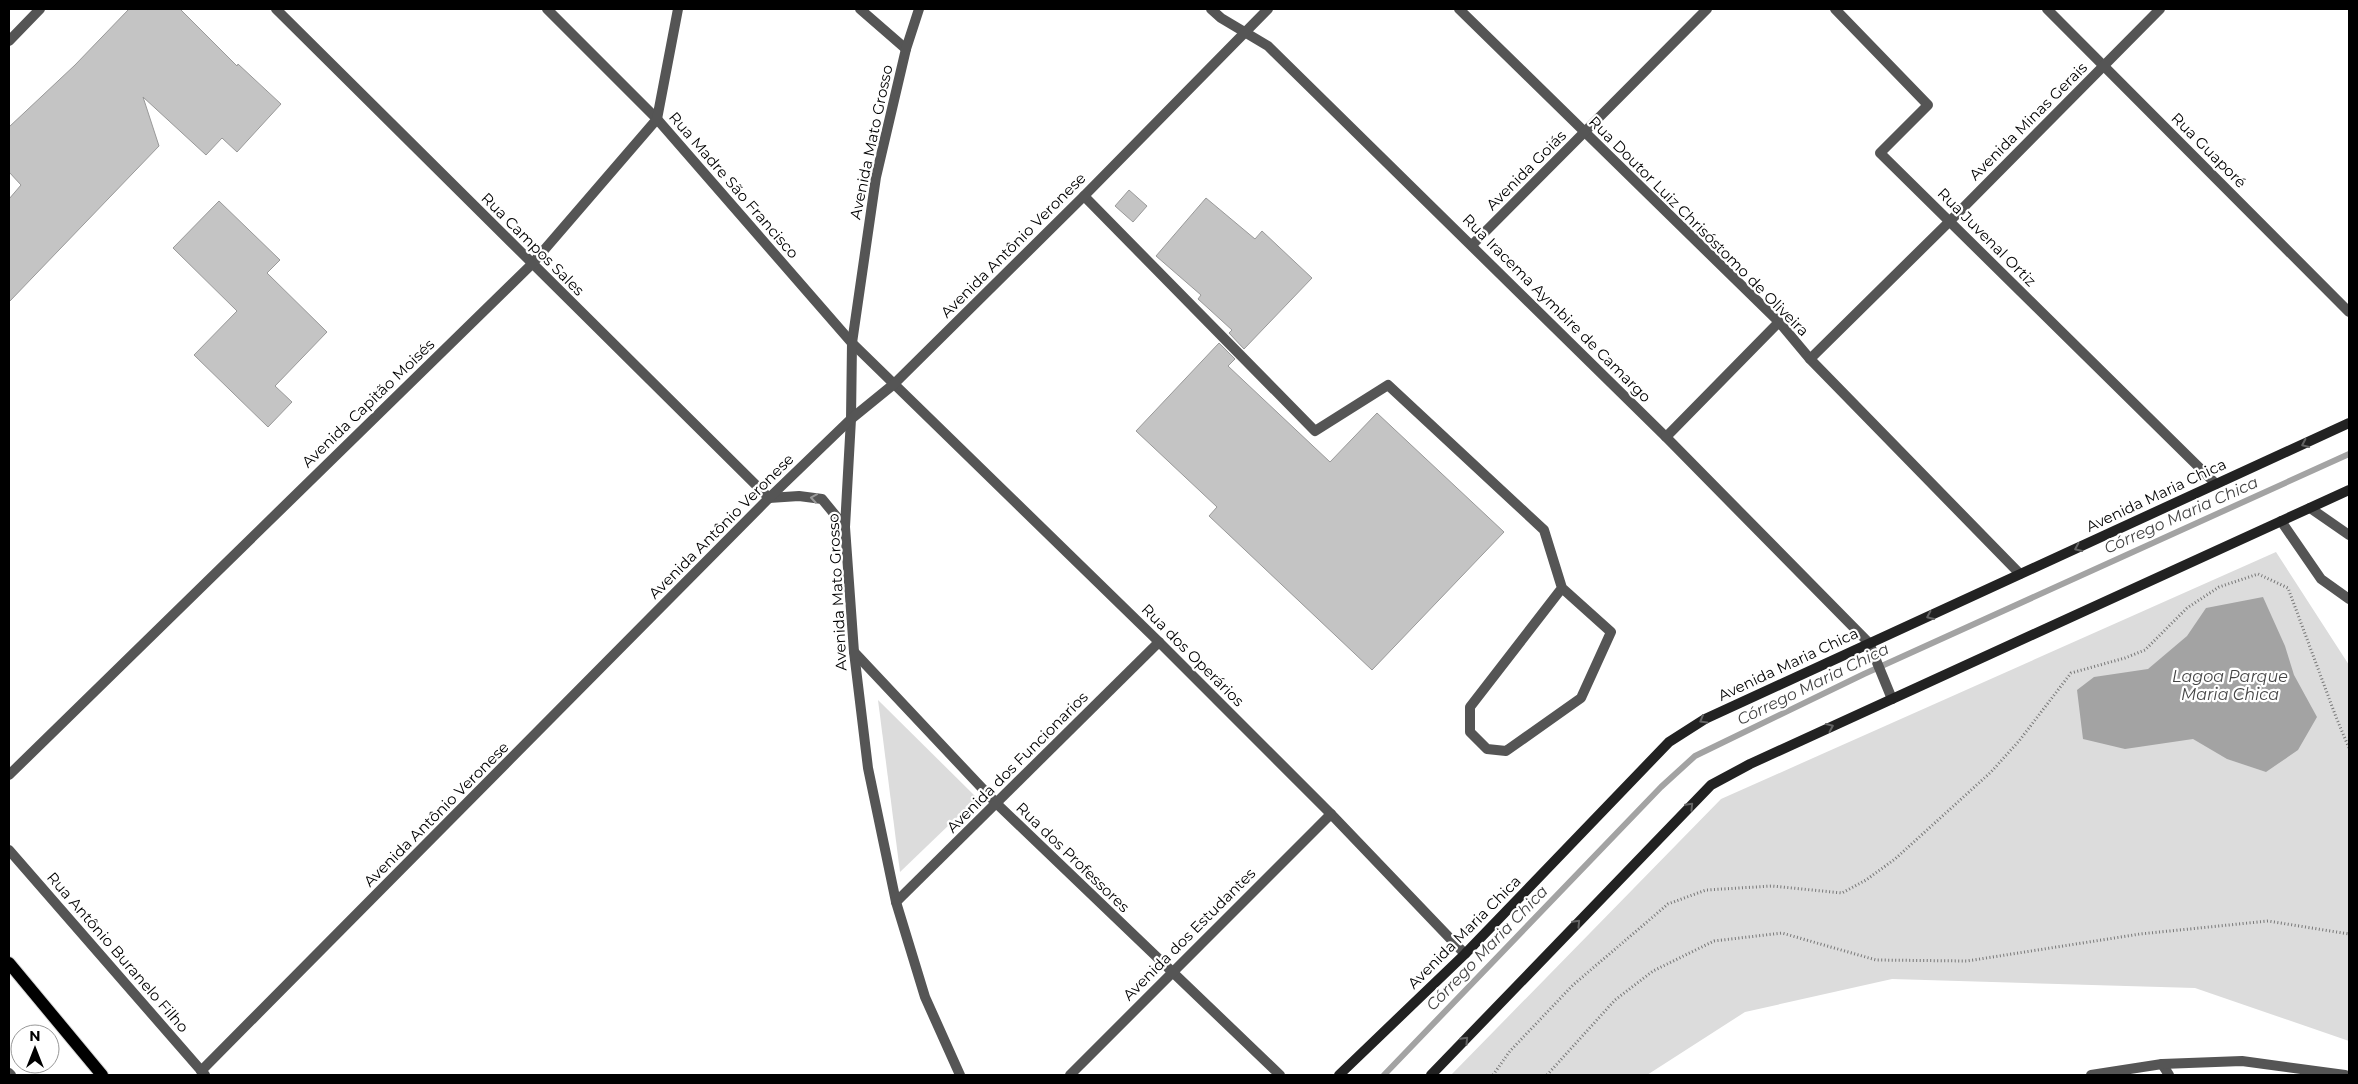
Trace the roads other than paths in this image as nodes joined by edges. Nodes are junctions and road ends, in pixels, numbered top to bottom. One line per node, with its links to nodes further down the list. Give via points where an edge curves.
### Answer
1 (40, 9): 15 (street)
2 (276, 9): 23 (street, Rua Campos Sales)
3 (547, 9): 18 (street, Rua Madre São Francisco)
4 (678, 9): 18 (street, Avenida Capitão Moisés)
5 (860, 9): 16 (street)
6 (919, 9): 16 (street, Avenida Mato Grosso)
7 (1211, 9): 14 (street, Rua Iracema Aymbire de Camargo)
8 (1268, 9): 14 (street, Avenida Antônio Veronese)
9 (1458, 9): 19 (street, Rua Doutor Luiz Chrisóstomo de Oliveira)
10 (1707, 9): 19 (street, Avenida Goiás)
11 (1835, 9): 21 (street, Rua Juvenal Ortiz, via 1928,105 1880,153)
12 (2047, 9): 17 (street, Rua Guaporé)
13 (2160, 9): 17 (street, Avenida Minas Gerais)
14 (1245, 32): 20 (street, Avenida Antônio Veronese); 22 (street, Rua Iracema Aymbire de Camargo, via 1268,46)
15 (9, 41)
16 (906, 49): 26 (street, Avenida Mato Grosso, via 876,177)
17 (2104, 66): 21 (street, Avenida Minas Gerais); 24 (street, Rua Guaporé)
18 (656, 119): 23 (street, Avenida Capitão Moisés); 26 (street, Rua Madre São Francisco)
19 (1584, 133): 22 (street, Avenida Goiás); 25 (street, Rua Doutor Luiz Chrisóstomo de Oliveira)
20 (1084, 196): 28 (street, Avenida Antônio Veronese); 40 (street, via 1315,431 1388,386 1544,530)
21 (1950, 221): 27 (street, Avenida Minas Gerais); 32 (street, Rua Juvenal Ortiz)
22 (1472, 245): 31 (street, Rua Iracema Aymbire de Camargo)
23 (532, 264): 34 (street, Rua Campos Sales); 46 (street, Avenida Capitão Moisés)
24 (2349, 312)
25 (1780, 322): 27 (street, Rua Doutor Luiz Chrisóstomo de Oliveira); 31 (street)
26 (852, 343): 28 (street, Rua Madre São Francisco); 29 (street, Avenida Mato Grosso)
27 (1810, 359): 39 (street, Rua Doutor Luiz Chrisóstomo de Oliveira)
28 (894, 384): 29 (street, Avenida Antônio Veronese); 42 (street, Rua dos Operários)
29 (851, 420): 34 (street, Avenida Antônio Veronese); 37 (street, Avenida Mato Grosso)
30 (2349, 423): 32 (main road, Avenida Maria Chica, one-way to 32)
31 (1666, 436): 43 (street, Rua Iracema Aymbire de Camargo)
32 (2216, 484): 39 (main road, Avenida Maria Chica, one-way to 39)
33 (2348, 493): 35 (main road)
34 (769, 498): 37 (street, one-way to 34, via 822,500 799,496); 55 (street, Avenida Antônio Veronese)
35 (2310, 508): 36 (main road); 38 (street)
36 (2281, 521): 41 (street, via 2321,579); 45 (main road)
37 (845, 527): 44 (street, Avenida Mato Grosso)
38 (2349, 535)
39 (2020, 574): 43 (main road, Avenida Maria Chica, one-way to 43)
40 (1562, 588): 40 (street, via 1470,707 1470,732 1487,749 1506,751 1581,698 1611,632)
41 (2349, 599)
42 (1159, 642): 47 (street, Avenida dos Funcionarios); 48 (street, Rua dos Operários)
43 (1871, 646): 45 (street); 51 (main road, Avenida Maria Chica, one-way to 51, via 1705,719 1669,742)
44 (854, 652): 47 (street, Rua dos Professores); 50 (street, Avenida Mato Grosso, via 868,768)
45 (1891, 695): 61 (main road, one-way to 45, via 1711,785)
46 (9, 775)
47 (997, 804): 50 (street, Avenida dos Funcionarios); 53 (street, Rua dos Professores)
48 (1331, 814): 51 (street, Rua dos Operários); 53 (street, Avenida dos Estudantes)
49 (9, 850): 55 (street, Rua Antônio Buranelo Filho)
50 (896, 902): 57 (street, Avenida Mato Grosso, via 925,997)
51 (1465, 954): 60 (main road, Avenida Maria Chica)
52 (9, 964): 56 (main road)
53 (1172, 972): 58 (street, Avenida dos Estudantes); 59 (street, Rua dos Professores)
54 (2162, 1064): 62 (street); 63 (street); 64 (street, via 2242,1061)
55 (203, 1073)
56 (102, 1075)
57 (960, 1075)
58 (1070, 1075)
59 (1280, 1075)
60 (1339, 1075)
61 (1431, 1075)
62 (2093, 1075)
63 (2169, 1075)
64 (2345, 1075)

